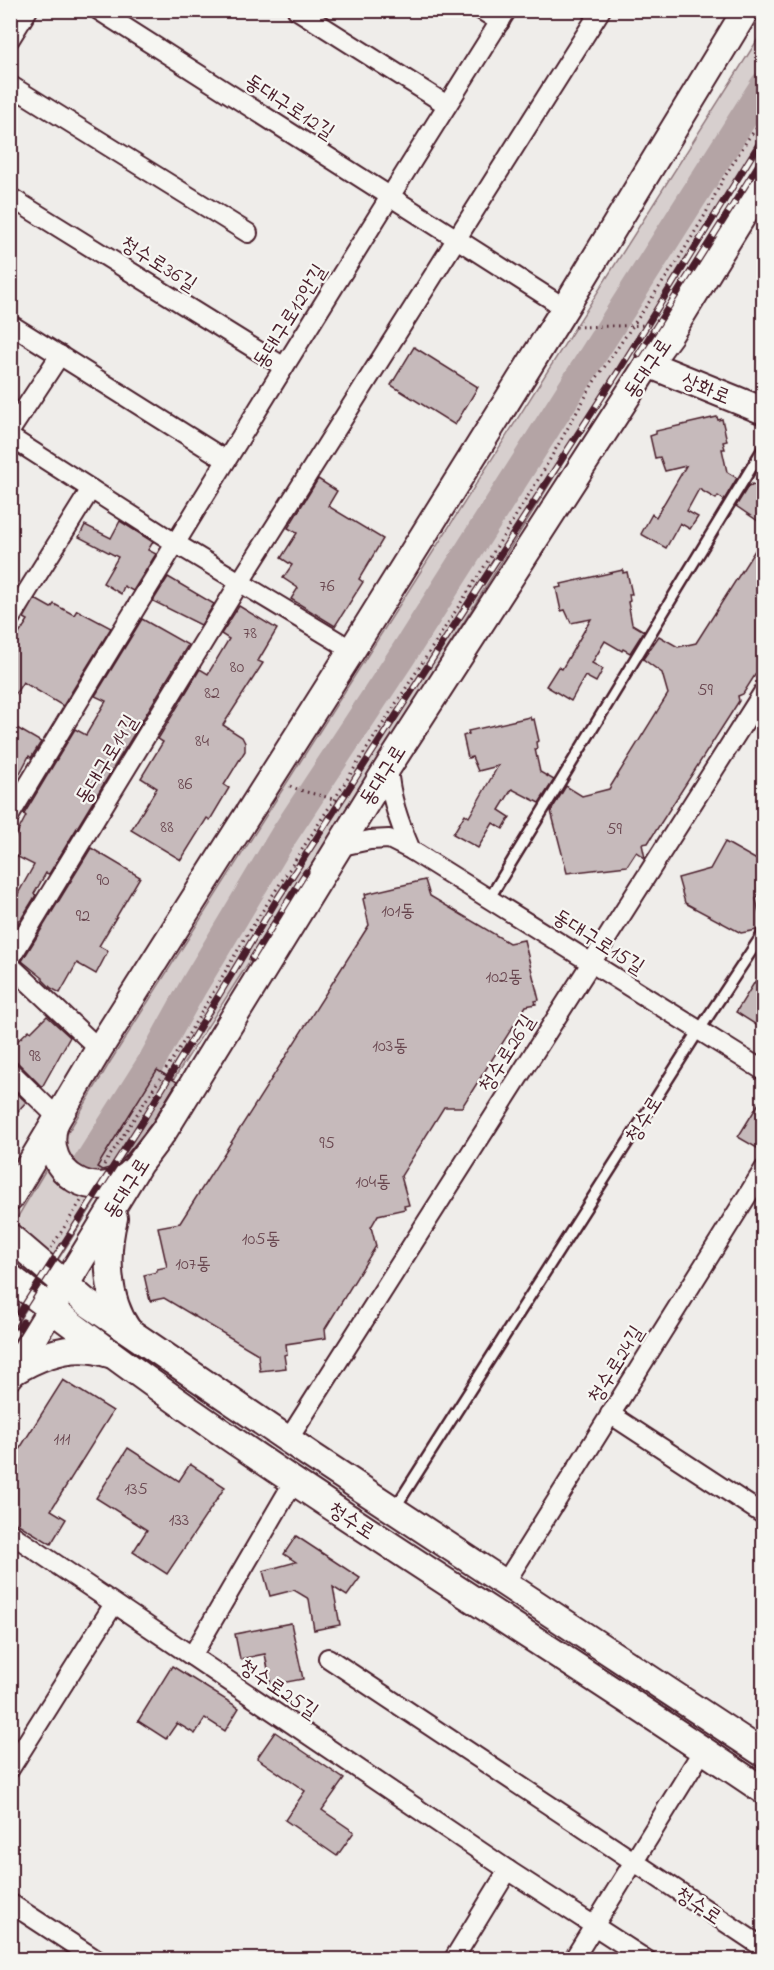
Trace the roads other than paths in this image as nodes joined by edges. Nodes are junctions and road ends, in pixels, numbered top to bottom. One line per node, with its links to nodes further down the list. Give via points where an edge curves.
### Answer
1 (28, 10): 8 (street)
2 (98, 10): 12 (street, 동대구로12길)
3 (297, 10): 10 (street)
4 (481, 10): 7 (street)
5 (601, 10): 15 (street)
6 (747, 10): 16 (main road)
7 (503, 16): 10 (street, 동대구로12안길)
8 (10, 39)
9 (10, 85): 14 (street)
10 (447, 105): 12 (street, 동대구로12안길)
11 (764, 181): 19 (main road, 동대구로)
12 (389, 196): 15 (street, 동대구로12길); 20 (street, 동대구로12안길)
13 (10, 197): 20 (street, 청수로36길)
14 (248, 233)
15 (457, 239): 16 (street, 동대구로12길); 28 (street)
16 (570, 317): 30 (main road)
17 (10, 324): 18 (street)
18 (60, 355): 22 (street); 25 (street)
19 (648, 364): 21 (main road, 상화로); 32 (main road, 동대구로)
20 (284, 367): 25 (street, 동대구로12안길)
21 (764, 411)
22 (10, 430)
23 (10, 437): 26 (street)
24 (764, 447): 36 (lane)
25 (226, 460): 27 (street, 동대구로12안길)
26 (92, 489): 27 (street); 29 (street)
27 (175, 543): 28 (street); 33 (street)
28 (240, 582): 30 (street); 38 (street, 동대구로14길)
29 (10, 619)
30 (352, 650): 42 (main road)
31 (764, 691): 39 (street, 청수로26길)
32 (388, 767): 34 (main road, 동대구로); 35 (street, via 396,818)
33 (10, 815)
34 (325, 847): 35 (street, 동대구로15길, via 389,839); 46 (main road, 동대구로, via 170,1121)
35 (411, 850): 36 (street, 동대구로15길)
36 (489, 899): 39 (street, 동대구로15길)
37 (764, 932): 41 (lane)
38 (10, 959)
39 (590, 963): 41 (street, 동대구로15길); 59 (street, 청수로26길)
40 (10, 965): 42 (street)
41 (699, 1030): 44 (street, 동대구로15길); 61 (lane, 청수로)
42 (99, 1049): 45 (main road)
43 (10, 1071): 45 (street)
44 (764, 1071)
45 (57, 1117): 46 (main road, via 52,1132 53,1148 58,1163 69,1175 91,1185 114,1184); 47 (main road)
46 (139, 1164): 49 (main road, 동대구로)
47 (21, 1171): 50 (main road)
48 (762, 1174): 58 (street, 청수로24길)
49 (121, 1197): 53 (main road, 동대구로); 55 (main road, via 111,1228 108,1262 120,1319)
50 (10, 1198)
51 (10, 1237): 53 (main road, 청수로)
52 (10, 1277): 54 (main road, 청수로)
53 (64, 1285): 54 (main road, 동대구로); 55 (main road, 청수로)
54 (51, 1308): 56 (main road, 청수로); 57 (main road, 동대구로)
55 (128, 1330): 59 (main road, 청수로)
56 (120, 1358): 57 (main road, via 93,1349 77,1349 49,1355); 60 (main road, 청수로)
57 (12, 1374)
58 (610, 1414): 62 (street); 64 (street, 청수로24길)
59 (288, 1440): 61 (main road, 청수로)
60 (294, 1481): 66 (street); 68 (main road, 청수로)
61 (393, 1510): 64 (main road, 청수로)
62 (762, 1512)
63 (10, 1533): 65 (street)
64 (505, 1583): 69 (main road, 청수로)
65 (114, 1604): 66 (street, 청수로25길); 70 (street)
66 (192, 1656): 73 (street, 청수로25길)
67 (328, 1658): 72 (street, 청수로)
68 (703, 1750): 71 (main road, 청수로); 72 (street)
69 (764, 1754)
70 (10, 1769)
71 (764, 1791)
72 (634, 1862): 75 (street); 76 (street, 청수로)
73 (508, 1870): 75 (street, 청수로25길); 78 (street)
74 (10, 1903): 77 (street)
75 (594, 1926): 79 (street); 80 (street, 청수로25길)
76 (764, 1948)
77 (97, 1959)
78 (453, 1959)
79 (573, 1959)
80 (647, 1959)

